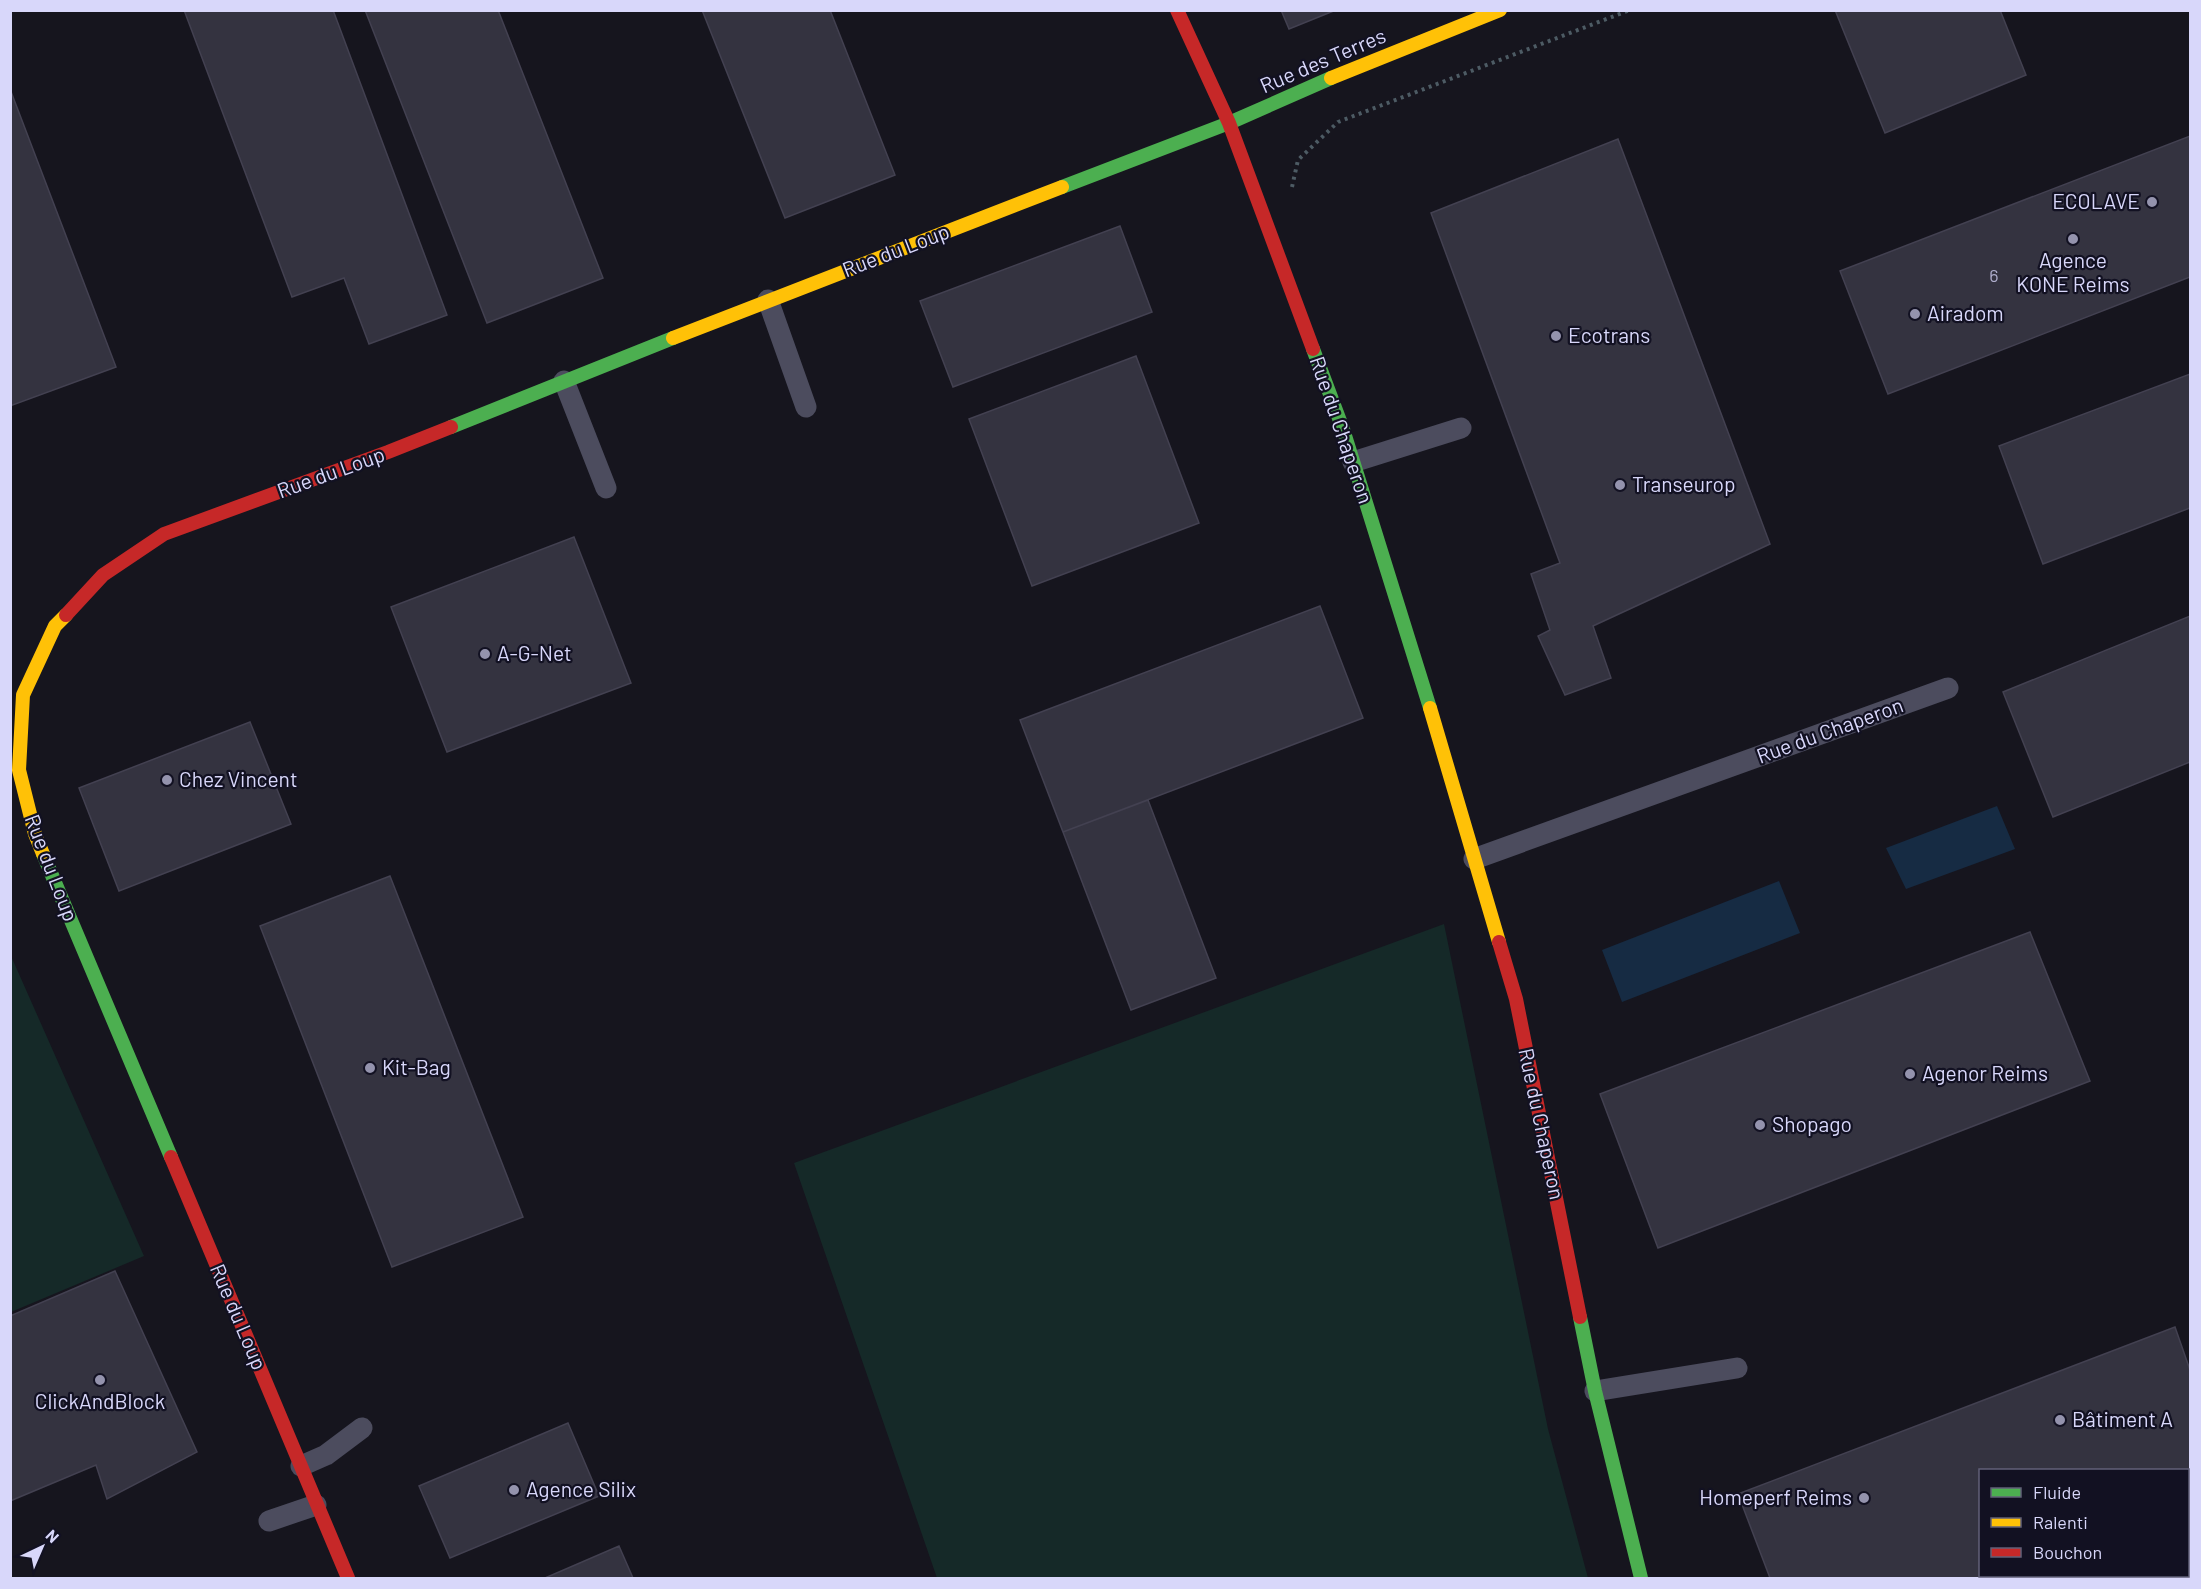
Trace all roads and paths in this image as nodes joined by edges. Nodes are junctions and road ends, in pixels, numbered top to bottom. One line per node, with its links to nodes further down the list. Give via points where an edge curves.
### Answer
1 (1177, 10): 4 (street, Rue du Chaperon)
2 (1500, 10): 4 (street, Rue des Terres)
3 (1630, 10): 5 (path, via 1338,122 1298,160 1288,205)
4 (1229, 123): 5 (street, Rue du Chaperon); 6 (street, Rue du Loup)
5 (1265, 221): 10 (street, Rue du Chaperon)
6 (768, 300): 7 (street, Rue du Loup); 8 (lane)
7 (564, 381): 11 (lane); 12 (street, Rue du Loup, via 388,452 164,534 103,575 55,626)
8 (806, 406)
9 (1461, 428): 10 (lane)
10 (1353, 462): 14 (street, Rue du Chaperon)
11 (606, 488)
12 (17, 688): 18 (street, Rue du Loup, via 19,770 35,834)
13 (1948, 688): 14 (lane, Rue du Chaperon)
14 (1474, 860): 16 (street, Rue du Chaperon, via 1516,999)
15 (1737, 1368): 16 (lane)
16 (1596, 1391): 22 (street, Rue du Chaperon)
17 (362, 1428): 18 (lane, via 326,1455)
18 (301, 1466): 19 (street, Rue du Loup)
19 (316, 1505): 20 (lane); 21 (street, Rue du Loup)
20 (269, 1521)
21 (348, 1578)
22 (1641, 1578)

